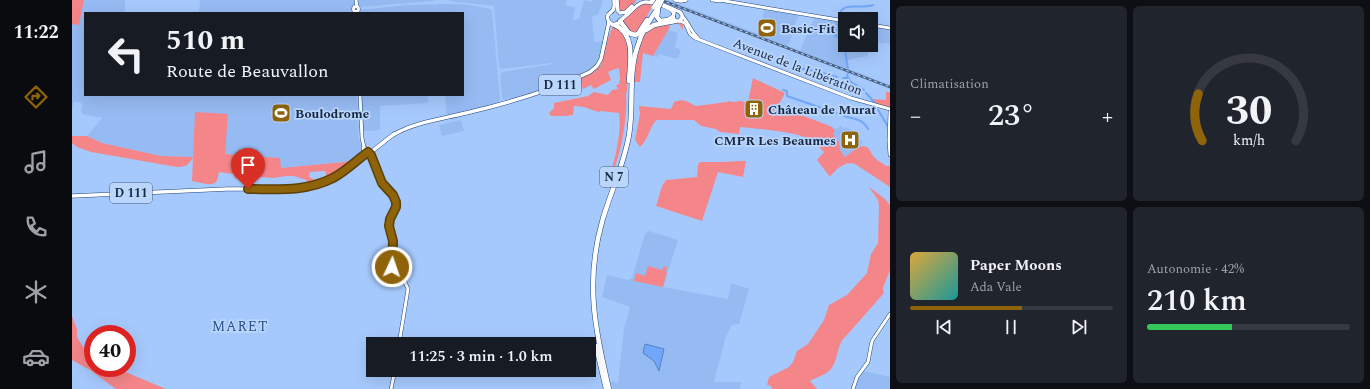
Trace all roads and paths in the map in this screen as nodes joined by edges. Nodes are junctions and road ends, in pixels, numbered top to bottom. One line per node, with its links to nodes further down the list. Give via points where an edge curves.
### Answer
1 (355, 0): 12 (main road)
2 (616, 0): 13 (main road); 14 (main road)
3 (641, 0): 14 (main road, via 626,12)
4 (652, 0): 16 (main road, via 671,7)
5 (660, 0): 11 (highway, N 7, bridge)
6 (676, 0): 7 (main road)
7 (686, 0)
8 (712, 0): 10 (main road)
9 (720, 0): 10 (main road)
10 (724, 1): 18 (main road)
11 (657, 8): 15 (highway, N 7); 16 (highway, via 656,15 659,21); 24 (highway, N 7)
12 (356, 10)
13 (612, 11): 14 (main road); 19 (main road, via 608,15)
14 (619, 12): 17 (main road)
15 (649, 16): 17 (highway, via 635,35 629,33); 25 (highway, N 7, via 634,48)
16 (677, 17): 17 (main road, via 666,7 644,1 637,4); 24 (highway, N 7, via 648,28); 27 (main road, Avenue de la Libération, via 687,21 699,39 851,98 883,107)
17 (621, 20): 20 (main road)
18 (838, 20)
19 (609, 22): 20 (main road); 23 (main road, D 111)
20 (614, 24): 23 (main road, D 111); 25 (highway, N 7, via 624,30 630,45)
21 (878, 26): 22 (main road)
22 (890, 27)
23 (604, 48): 29 (main road, D 111, via 595,69 558,86 502,104 408,127 394,134)
24 (637, 48): 37 (highway, N 7, via 633,69 629,138 601,226 593,271 595,324)
25 (630, 78): 36 (highway, N 7, via 626,135 598,226 590,274 592,319)
26 (359, 96): 29 (main road, via 360,139)
27 (890, 112): 28 (main road)
28 (890, 118): 30 (main road)
29 (368, 154): 31 (main road, D 111, via 332,178 304,188); 33 (main road, via 382,183 396,202 389,226 393,241 392,267 406,284 408,291)
30 (890, 155)
31 (72, 196)
32 (890, 314): 38 (main road, via 873,338 868,362 857,377)
33 (400, 337)
34 (394, 377): 35 (main road)
35 (391, 389)
36 (606, 389)
37 (609, 389)
38 (853, 389)

